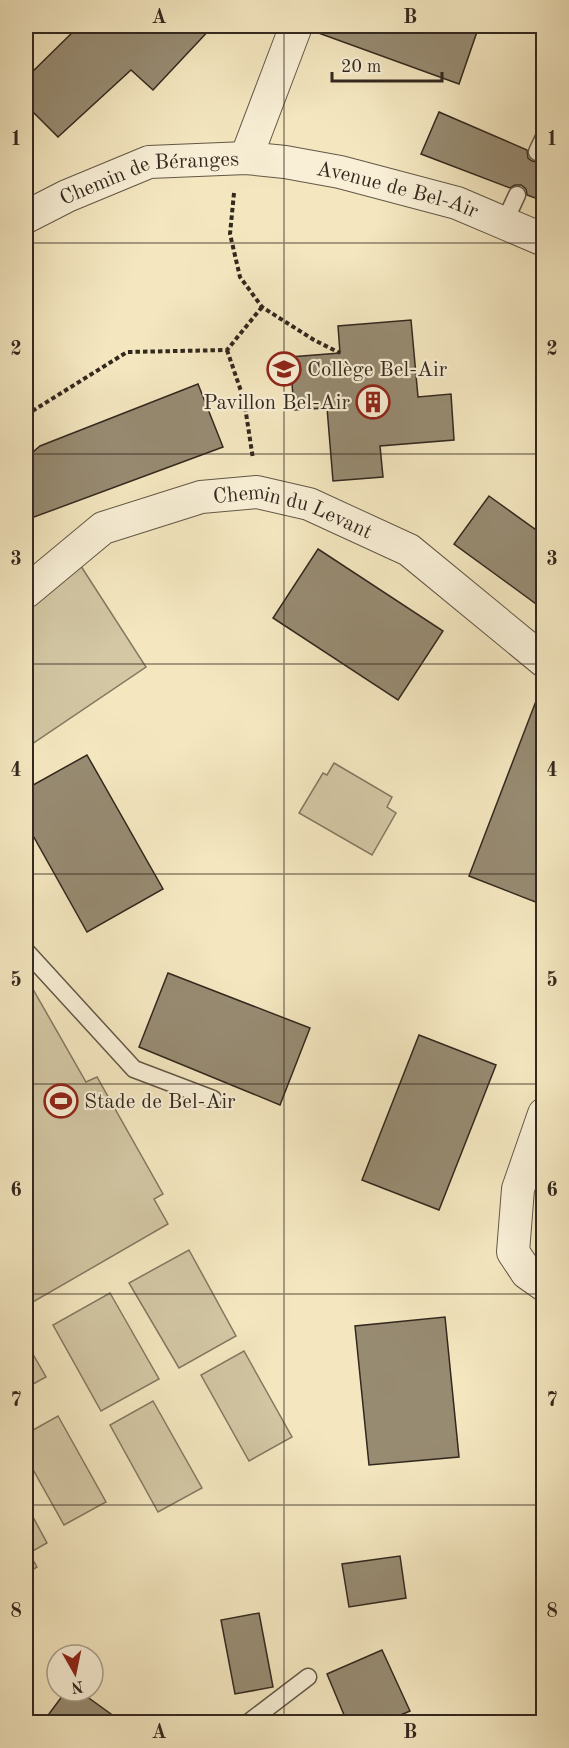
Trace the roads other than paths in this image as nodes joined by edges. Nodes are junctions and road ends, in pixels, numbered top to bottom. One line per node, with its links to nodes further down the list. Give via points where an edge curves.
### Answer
1 (296, 26): 2 (street, Chemin de Béranges)
2 (246, 158): 4 (street, Chemin de Béranges, via 149,162); 5 (street, Avenue de Bel-Air, via 340,172 458,203)
3 (517, 195): 5 (lane)
4 (26, 217)
5 (504, 223): 6 (street, Avenue de Bel-Air)
6 (543, 240)
7 (26, 592): 8 (street, Chemin du Levant, via 103,528 201,497 257,492 309,504 409,550)
8 (543, 661)
9 (26, 951): 10 (lane, via 134,1069)
10 (213, 1099)
11 (543, 1114): 12 (street, via 518,1189 513,1252)
12 (535, 1279)
13 (308, 1677): 14 (lane)
14 (249, 1722)

